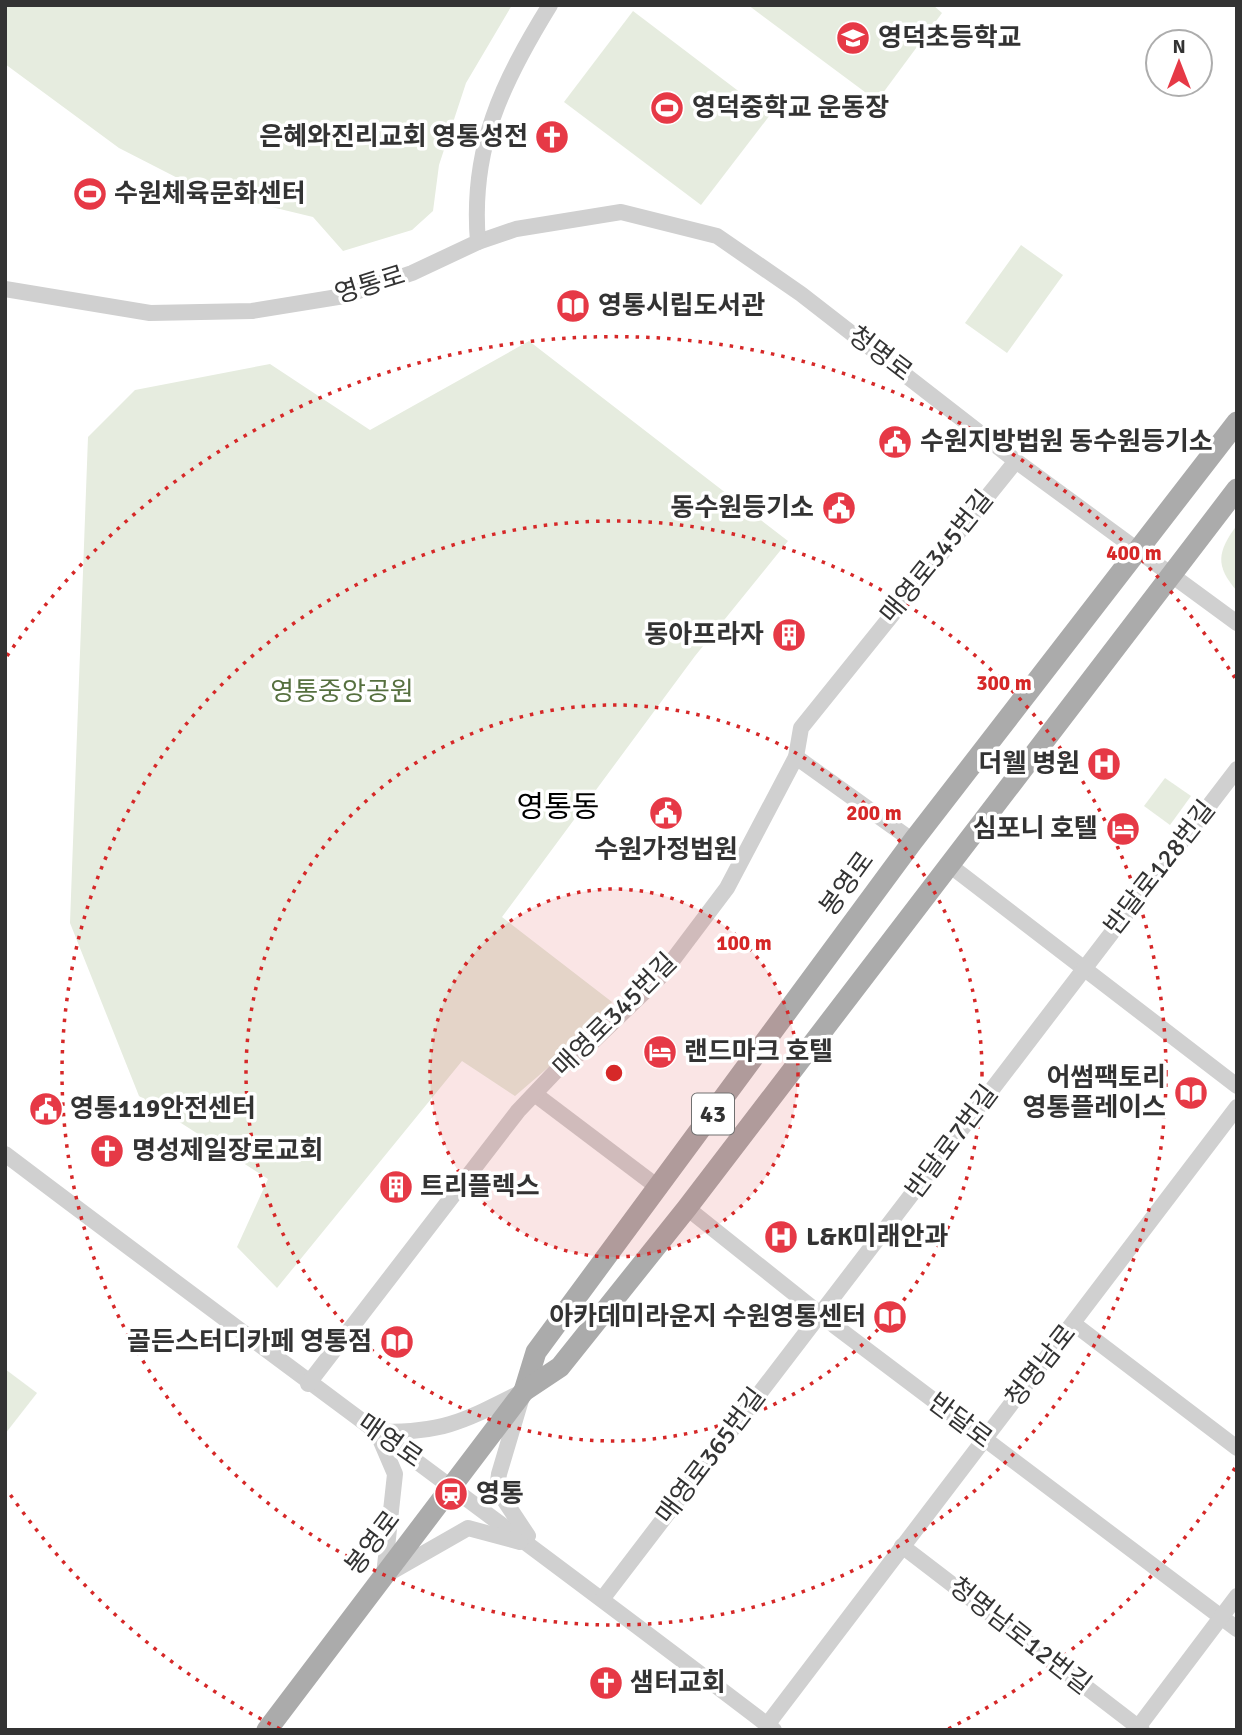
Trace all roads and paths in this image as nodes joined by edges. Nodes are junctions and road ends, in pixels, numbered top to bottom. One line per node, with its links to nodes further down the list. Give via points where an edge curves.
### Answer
1 (550, 5): 2 (street, via 513,66 486,135 475,210)
2 (478, 242): 3 (street, 영통로, via 412,273 344,296 252,312 129,312); 5 (street, 청명로, via 516,229 621,212 716,236 801,294)
3 (5, 289)
4 (1237, 422): 7 (main road, 봉영로 / 43)
5 (1016, 461): 7 (street, 청명로); 10 (street, 매영로345번길, via 801,728)
6 (1237, 489): 8 (main road, 봉영로 / 43)
7 (1138, 548): 8 (street, 청명로); 12 (main road, 봉영로 / 43)
8 (1172, 574): 9 (street, 청명로); 13 (main road, 봉영로 / 43)
9 (1237, 623)
10 (796, 757): 12 (street); 16 (street, 매영로345번길, via 727,888 660,977 584,1051 555,1072)
11 (1237, 769): 14 (street, 반달로128번길)
12 (913, 841): 19 (main road, 봉영로 / 43)
13 (948, 864): 14 (street); 20 (main road, 봉영로 / 43)
14 (1082, 968): 15 (street); 21 (street, 반달로7번길)
15 (1237, 1086)
16 (536, 1095): 19 (street); 23 (street, 매영로345번길, via 518,1111)
17 (1237, 1107): 22 (street, 청명남로)
18 (5, 1154): 23 (street, 매영로)
19 (659, 1188): 24 (main road, 봉영로 / 43, via 536,1352)
20 (687, 1208): 21 (street, 반달로); 24 (main road, 봉영로 / 43, via 560,1367)
21 (819, 1314): 26 (street, 반달로); 33 (street, 매영로365번길)
22 (1074, 1324): 26 (street, 청명남로); 27 (street)
23 (308, 1384): 25 (street, 매영로)
24 (524, 1391): 25 (street, via 457,1424 422,1432); 28 (main road, 봉영로 / 43); 30 (street, via 497,1489)
25 (377, 1432): 28 (street, 매영로); 31 (street, via 395,1474)
26 (984, 1438): 29 (street, 청명남로); 34 (street, 반달로)
27 (1237, 1448)
28 (452, 1485): 30 (street, 매영로); 31 (main road, 봉영로 / 43)
29 (902, 1546): 36 (street, 청명남로); 37 (street, 청명남로12번길)
30 (536, 1548): 31 (street, via 468,1528); 33 (street, 매영로)
31 (383, 1577): 38 (main road, 봉영로 / 43)
32 (1237, 1596): 34 (street)
33 (603, 1598): 36 (street, 매영로)
34 (1221, 1617): 35 (street, 반달로); 37 (street)
35 (1237, 1629)
36 (771, 1727)
37 (1138, 1729)
38 (267, 1730)

